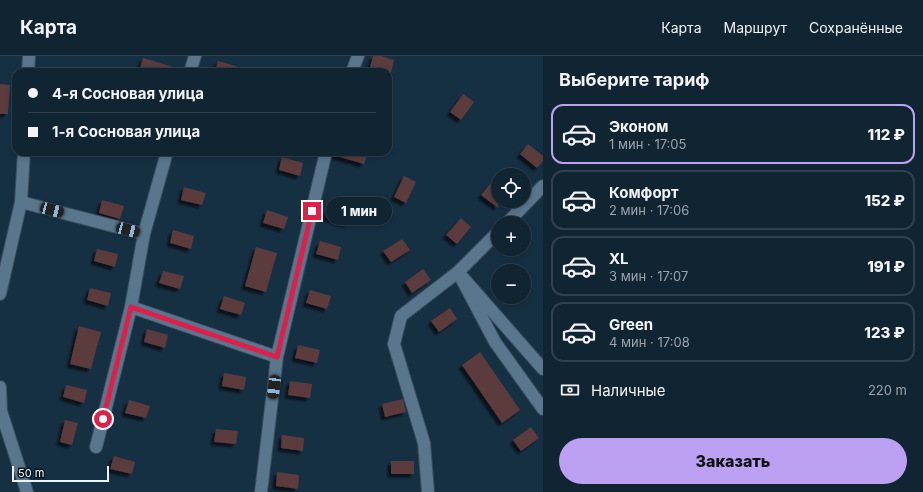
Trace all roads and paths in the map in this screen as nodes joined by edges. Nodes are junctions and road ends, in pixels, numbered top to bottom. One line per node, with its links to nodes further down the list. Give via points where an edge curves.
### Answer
1 (29, 56): 4 (street)
2 (195, 56): 5 (street)
3 (358, 56): 6 (street)
4 (28, 68)
5 (191, 68)
6 (354, 68)
7 (24, 156): 11 (street)
8 (166, 156): 13 (street)
9 (325, 156): 18 (street)
10 (543, 186): 12 (street)
11 (21, 202): 13 (street); 16 (street)
12 (513, 216)
13 (144, 234): 17 (street)
14 (491, 239): 15 (street)
15 (458, 272): 19 (street); 21 (street, via 495,342); 25 (street, via 400,316 394,344 424,442)
16 (0, 294)
17 (131, 307): 18 (street); 22 (street)
18 (277, 357): 24 (street)
19 (543, 370)
20 (0, 388): 23 (street, via 1,411)
21 (543, 409)
22 (96, 448)
23 (27, 492)
24 (261, 492)
25 (428, 492)

